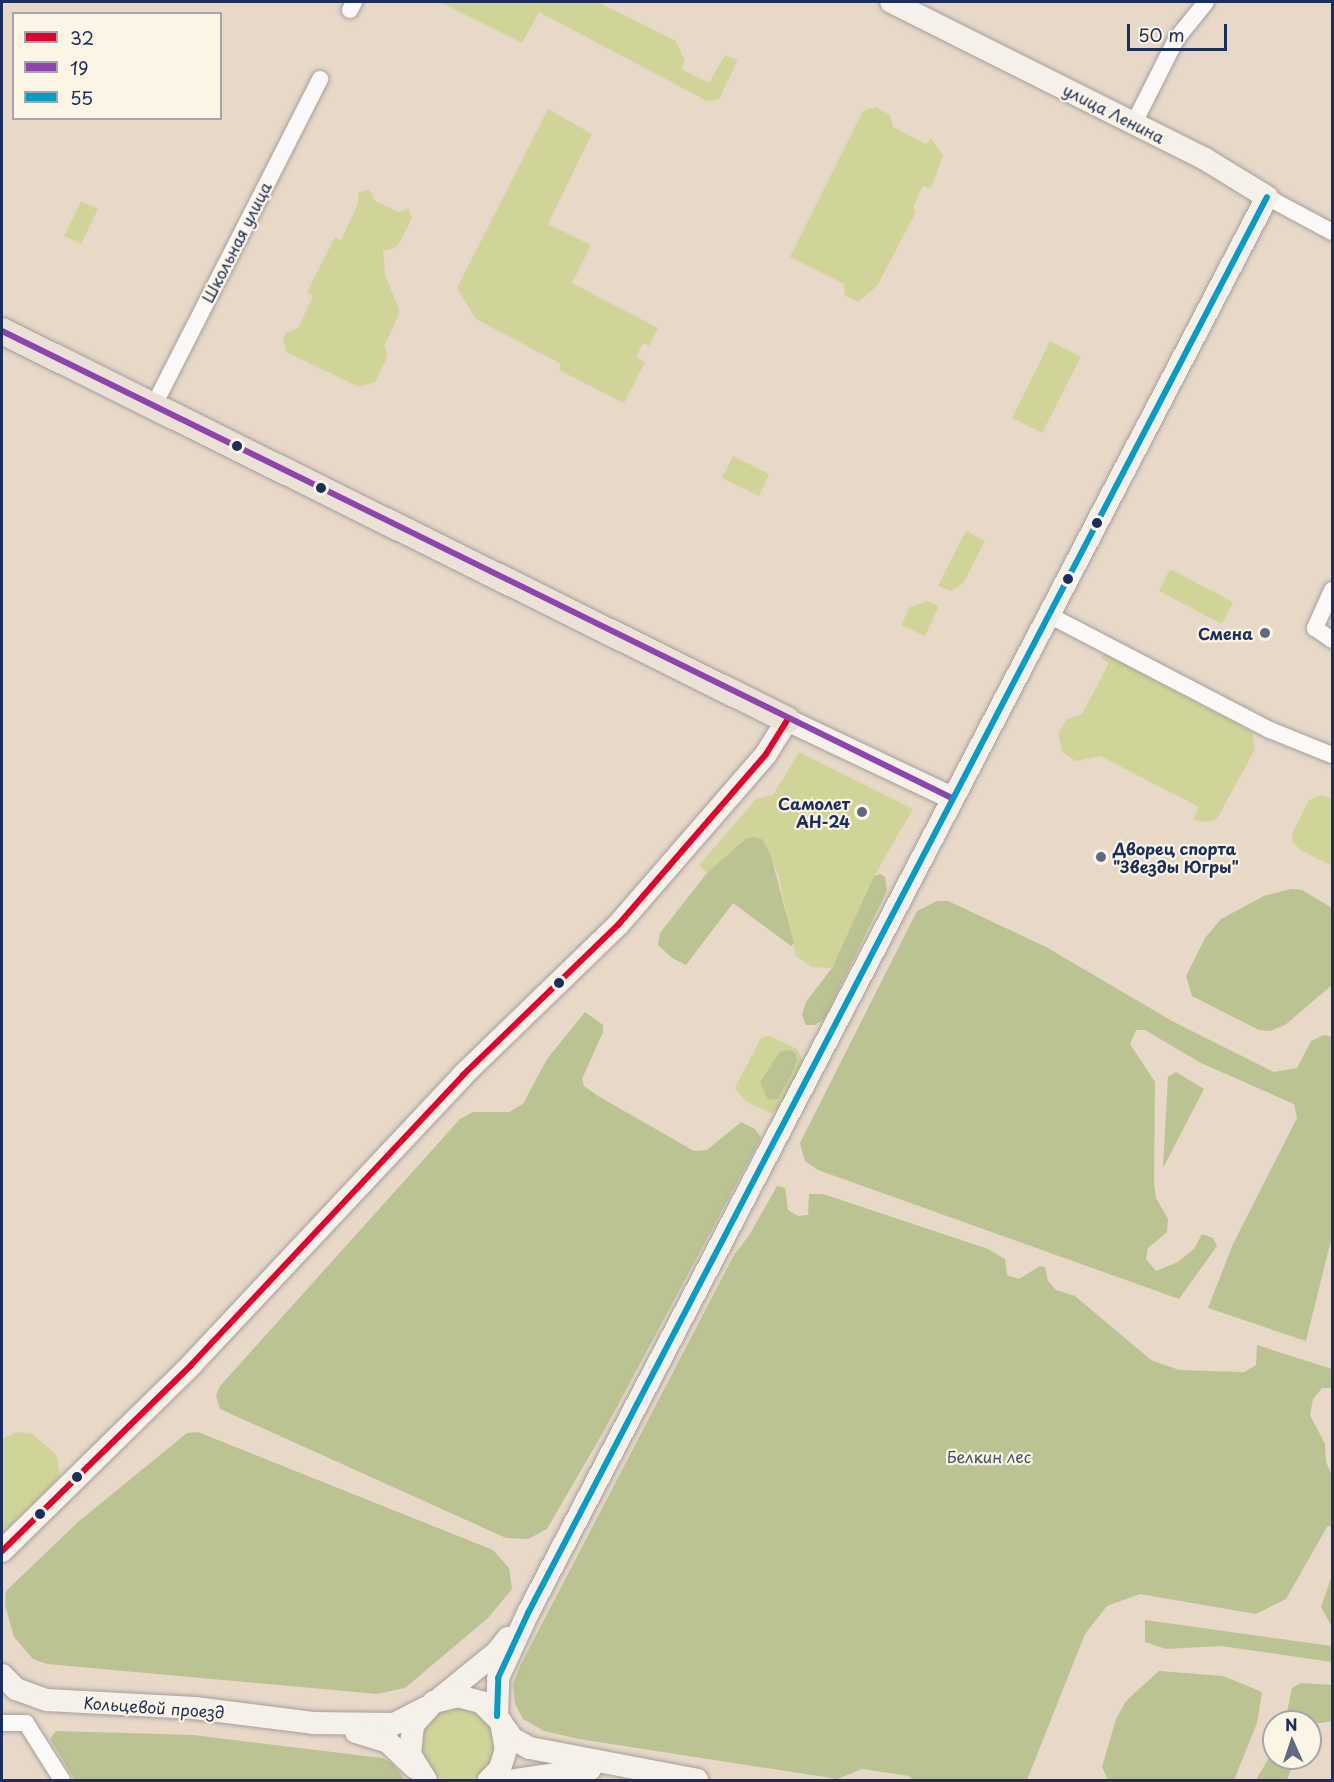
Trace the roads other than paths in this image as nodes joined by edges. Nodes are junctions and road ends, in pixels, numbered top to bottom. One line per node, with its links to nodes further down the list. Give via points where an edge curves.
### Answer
1 (891, 2): 4 (main road, улица Ленина)
2 (1206, 2): 4 (street, via 1177,38)
3 (320, 79): 8 (street, Школьная улица)
4 (1134, 123): 5 (main road, улица Ленина)
5 (1267, 197): 6 (street, улица Ленина); 10 (main road)
6 (1332, 232)
7 (2, 331): 8 (main road)
8 (154, 405): 12 (main road)
9 (1332, 590): 11 (street, via 1315,628)
10 (1047, 615): 13 (street, via 1270,730); 14 (main road)
11 (1332, 640)
12 (787, 720): 14 (main road); 15 (main road, via 766,754 618,925 463,1075 191,1365)
13 (1332, 755)
14 (952, 798): 16 (main road)
15 (2, 1551)
16 (528, 1613): 18 (main road, via 497,1652); 19 (main road, via 498,1678)
17 (3, 1676): 21 (main road, Кольцевой проезд, via 30,1696 47,1700 195,1708)
18 (430, 1705): 19 (main road, via 447,1697 471,1698); 21 (main road, Кольцевой проезд, via 394,1724); 23 (main road, via 410,1735 410,1754)
19 (499, 1719): 22 (main road, via 513,1739 530,1748); 25 (main road, via 506,1736 504,1758)
20 (6, 1722): 24 (street, via 32,1728)
21 (313, 1723): 23 (main road, Кольцевой проезд, via 388,1742)
22 (628, 1770): 26 (main road, via 566,1770); 27 (main road)
23 (422, 1776)
24 (62, 1780)
25 (489, 1780)
26 (516, 1780)
27 (697, 1780)

